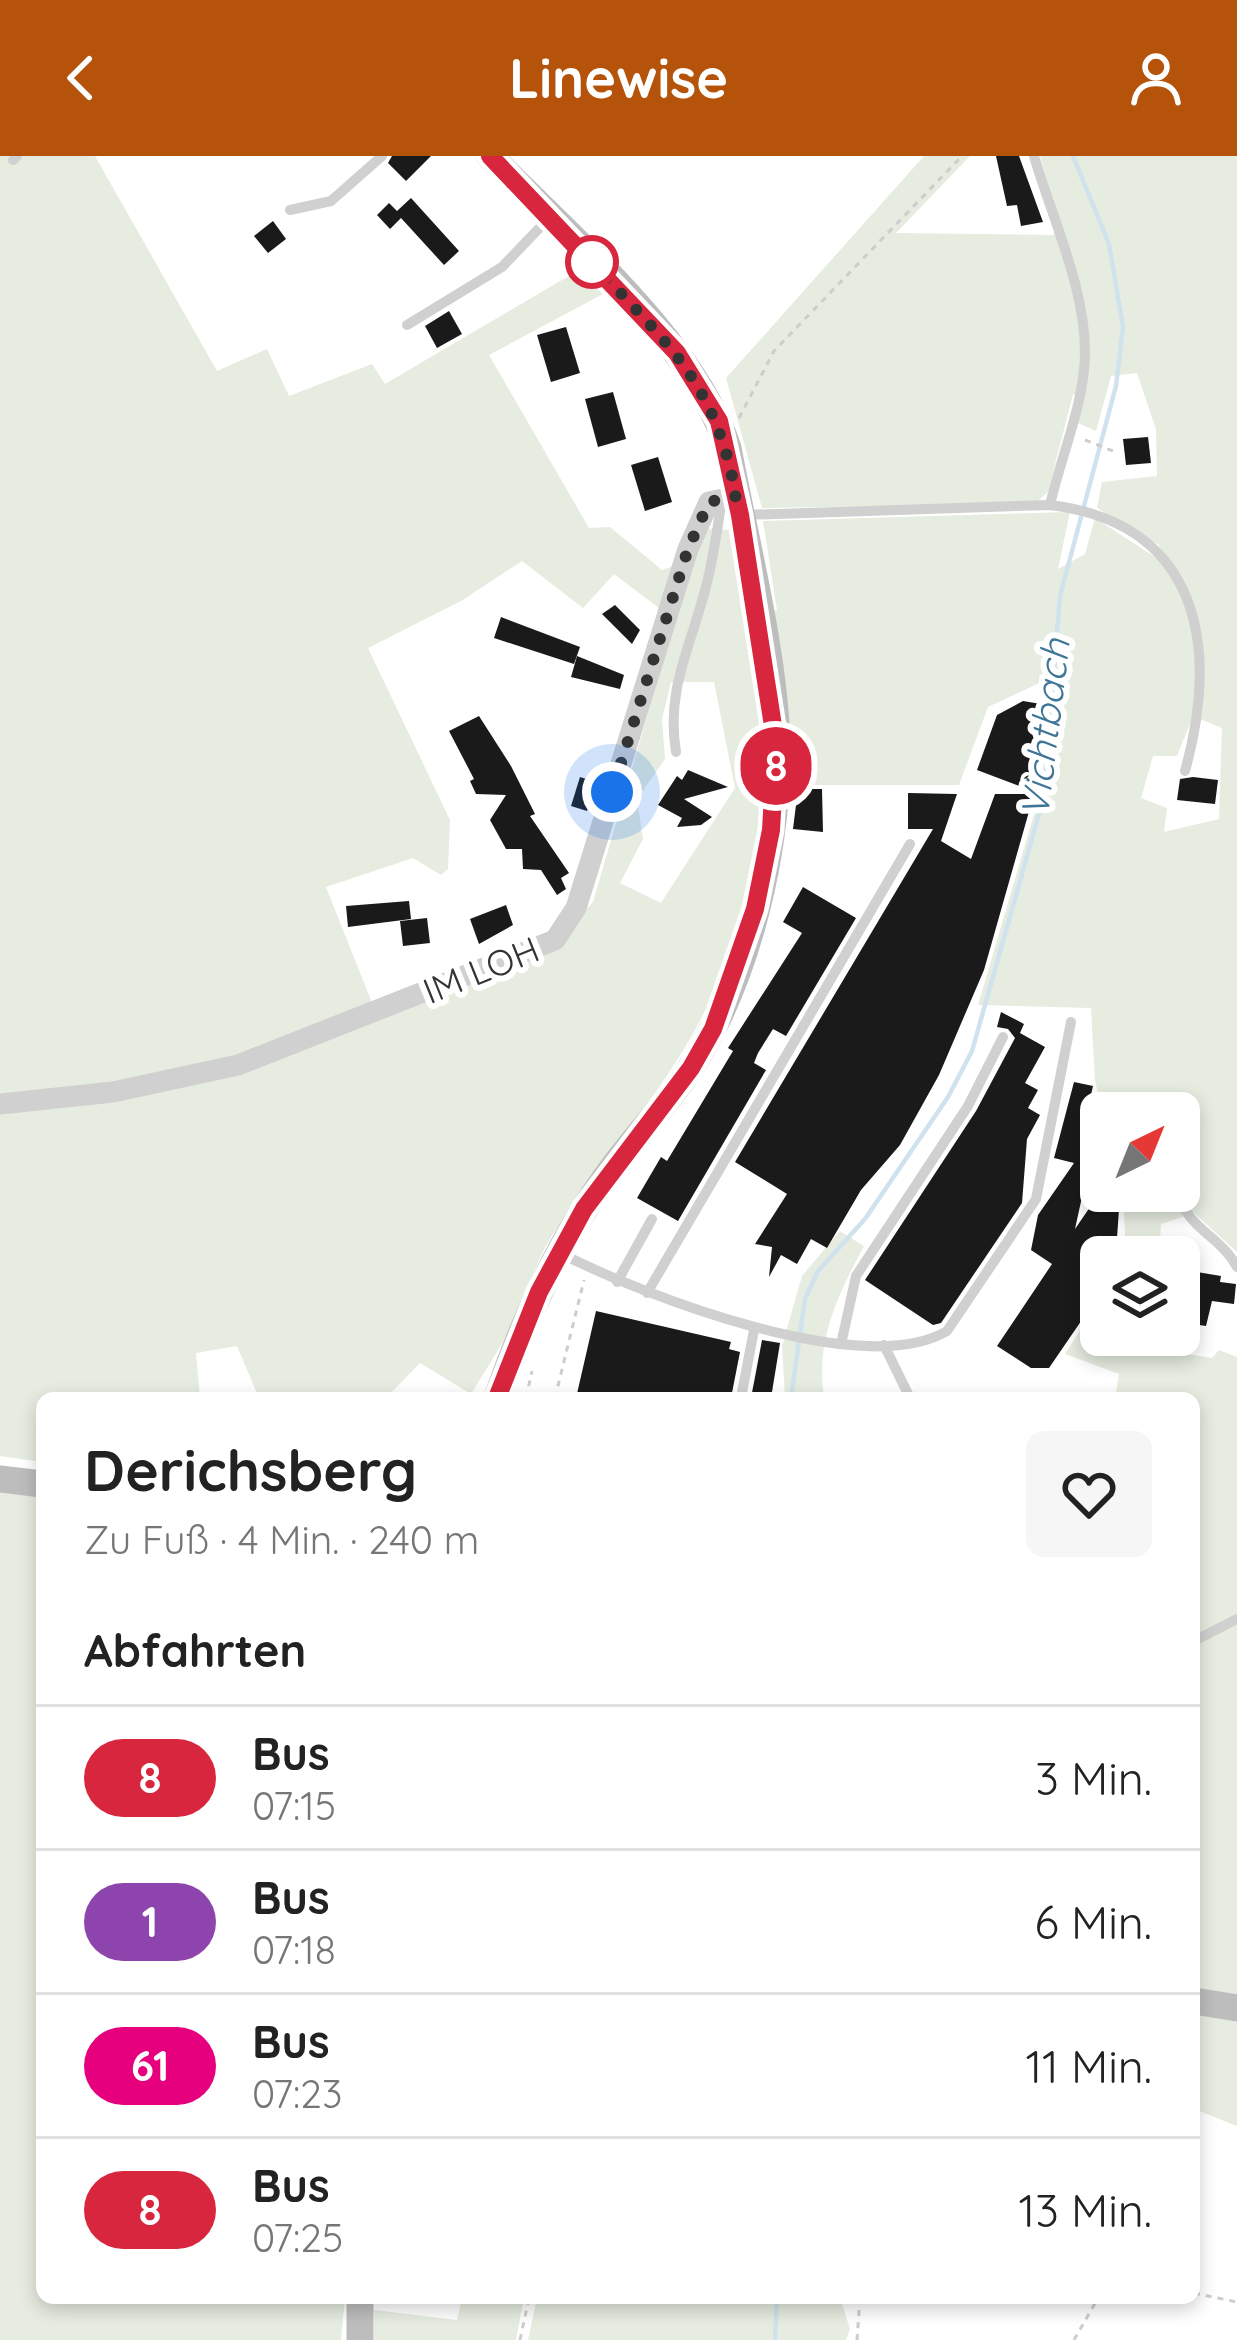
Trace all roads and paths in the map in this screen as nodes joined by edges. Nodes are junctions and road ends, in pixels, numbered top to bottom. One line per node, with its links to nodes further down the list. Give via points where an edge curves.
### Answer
1 (382, 156): 5 (lane, via 332,201)
2 (490, 156): 6 (main road)
3 (962, 156): 9 (path, via 774,351)
4 (1034, 156): 12 (lane, via 1085,347)
5 (290, 210)
6 (549, 218): 7 (lane, via 502,267); 9 (main road, via 677,353)
7 (407, 325)
8 (1090, 443): 10 (path)
9 (728, 448): 11 (main road)
10 (1113, 451)
11 (733, 503): 12 (lane); 13 (lane, via 677,673 670,715); 18 (street, IM LOH, via 709,502 688,549 576,908 555,940 238,1065 113,1092); 21 (main road, via 776,745 755,909 702,1049)
12 (1050, 505): 14 (lane, via 1097,513 1152,545 1187,595 1202,711)
13 (676, 752)
14 (1185, 771)
15 (910, 844): 25 (lane)
16 (1071, 1022): 28 (lane, via 1036,1199 947,1331 930,1341)
17 (1004, 1037): 27 (lane, via 856,1276)
18 (0, 1104)
19 (1187, 1212): 23 (lane)
20 (652, 1219): 24 (lane)
21 (559, 1252): 22 (lane); 29 (main road)
22 (588, 1267): 24 (lane); 30 (path)
23 (1237, 1267)
24 (617, 1282): 25 (lane)
25 (647, 1293): 26 (lane)
26 (754, 1330): 27 (lane); 31 (lane)
27 (842, 1340): 28 (lane)
28 (884, 1345): 32 (lane)
29 (500, 1392)
30 (557, 1392)
31 (742, 1392)
32 (907, 1392)
33 (0, 1479): 34 (main road)
34 (36, 1483)
35 (1237, 1619): 36 (lane)
36 (1200, 1638)
37 (1200, 2002): 38 (main road)
38 (1237, 2008)
39 (1200, 2294): 40 (path)
40 (1237, 2302)
41 (360, 2304): 45 (main road)
42 (528, 2304): 46 (path)
43 (860, 2304): 47 (path)
44 (1095, 2304): 48 (path)
45 (360, 2340)
46 (520, 2340)
47 (858, 2340)
48 (1074, 2340)

